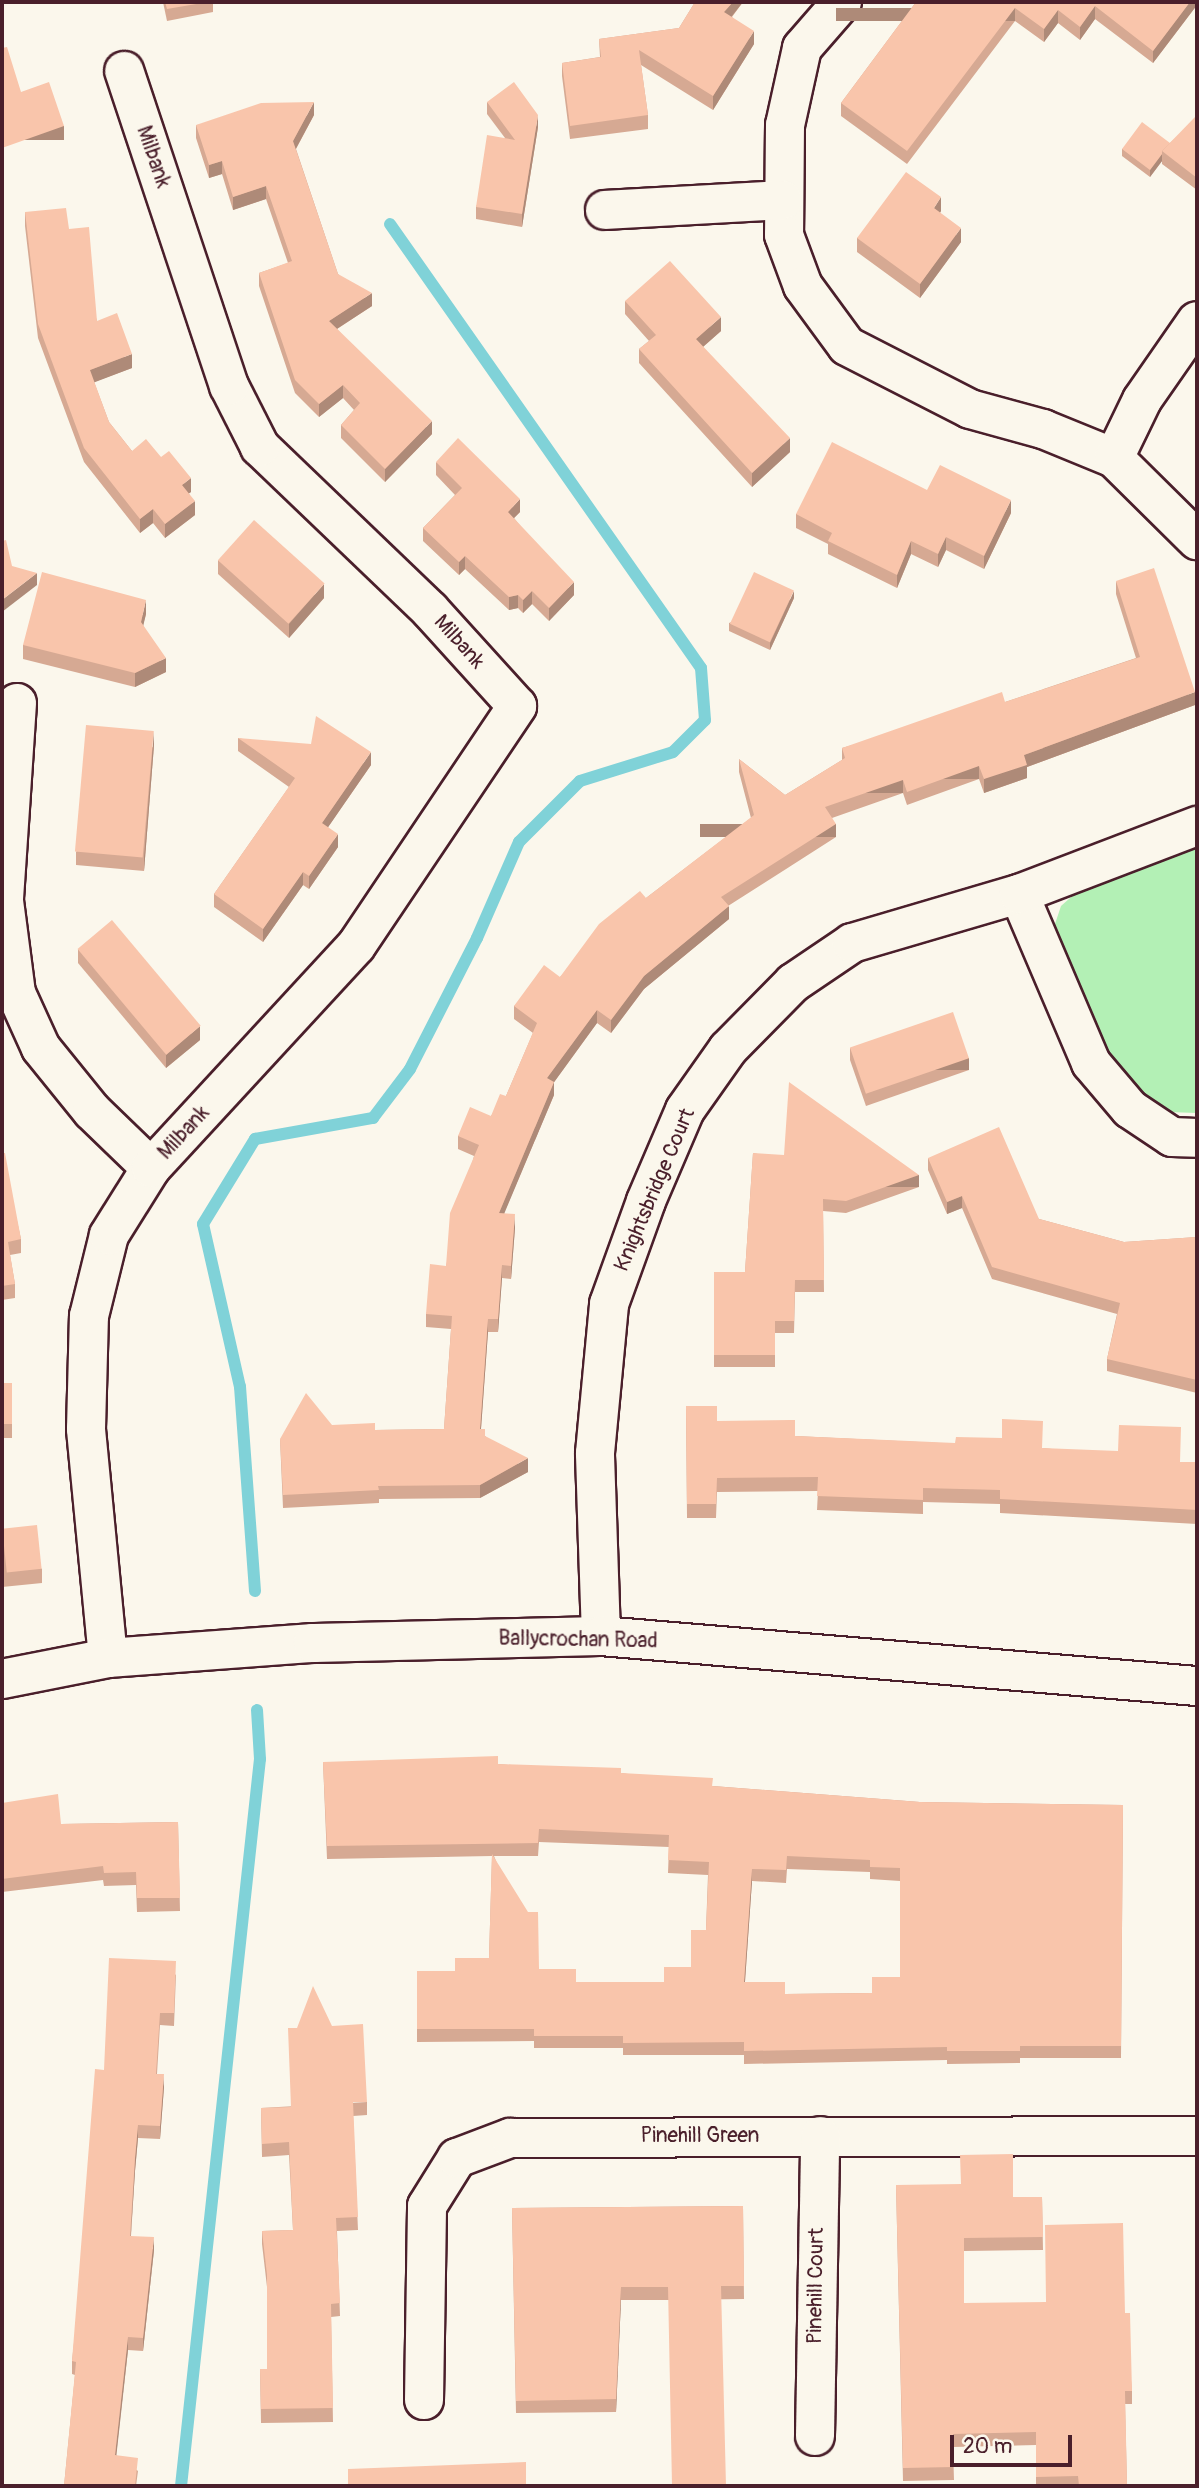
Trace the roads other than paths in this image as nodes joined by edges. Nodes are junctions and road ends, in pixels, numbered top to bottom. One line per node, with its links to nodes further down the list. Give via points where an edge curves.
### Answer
1 (842, 2): 3 (street, via 802,48 785,125)
2 (124, 71): 12 (street, Milbank, via 229,386 260,447 430,610 517,706 356,946)
3 (783, 200): 4 (street); 6 (street, via 784,235 803,286 847,346 970,409 1043,429)
4 (605, 210)
5 (1197, 321): 6 (street, via 1142,400)
6 (1114, 458): 7 (street)
7 (1197, 540)
8 (17, 703): 12 (street, Milbank, via 5,901 16,993 41,1048 92,1111)
9 (1197, 826): 10 (street, Knightsbridge Court)
10 (1019, 894): 11 (street, via 1091,1063 1130,1109 1172,1137); 13 (street, Knightsbridge Court, via 852,943 793,983 755,1020 728,1049 685,1111 609,1304 595,1453)
11 (1197, 1138)
12 (151, 1168): 14 (street, Milbank, via 109,1235 89,1316 86,1429)
13 (601, 1636): 14 (street, Ballycrochan Road, via 313,1643); 16 (street, Ballycrochan Road)
14 (108, 1658): 15 (street, Ballycrochan Road)
15 (2, 1679)
16 (1197, 1686)
17 (820, 2136): 18 (street, Pinehill Green); 19 (street, Pinehill Green, via 510,2138 457,2158 427,2206); 20 (street, Pinehill Court)
18 (1197, 2136)
19 (424, 2400)
20 (815, 2436)

